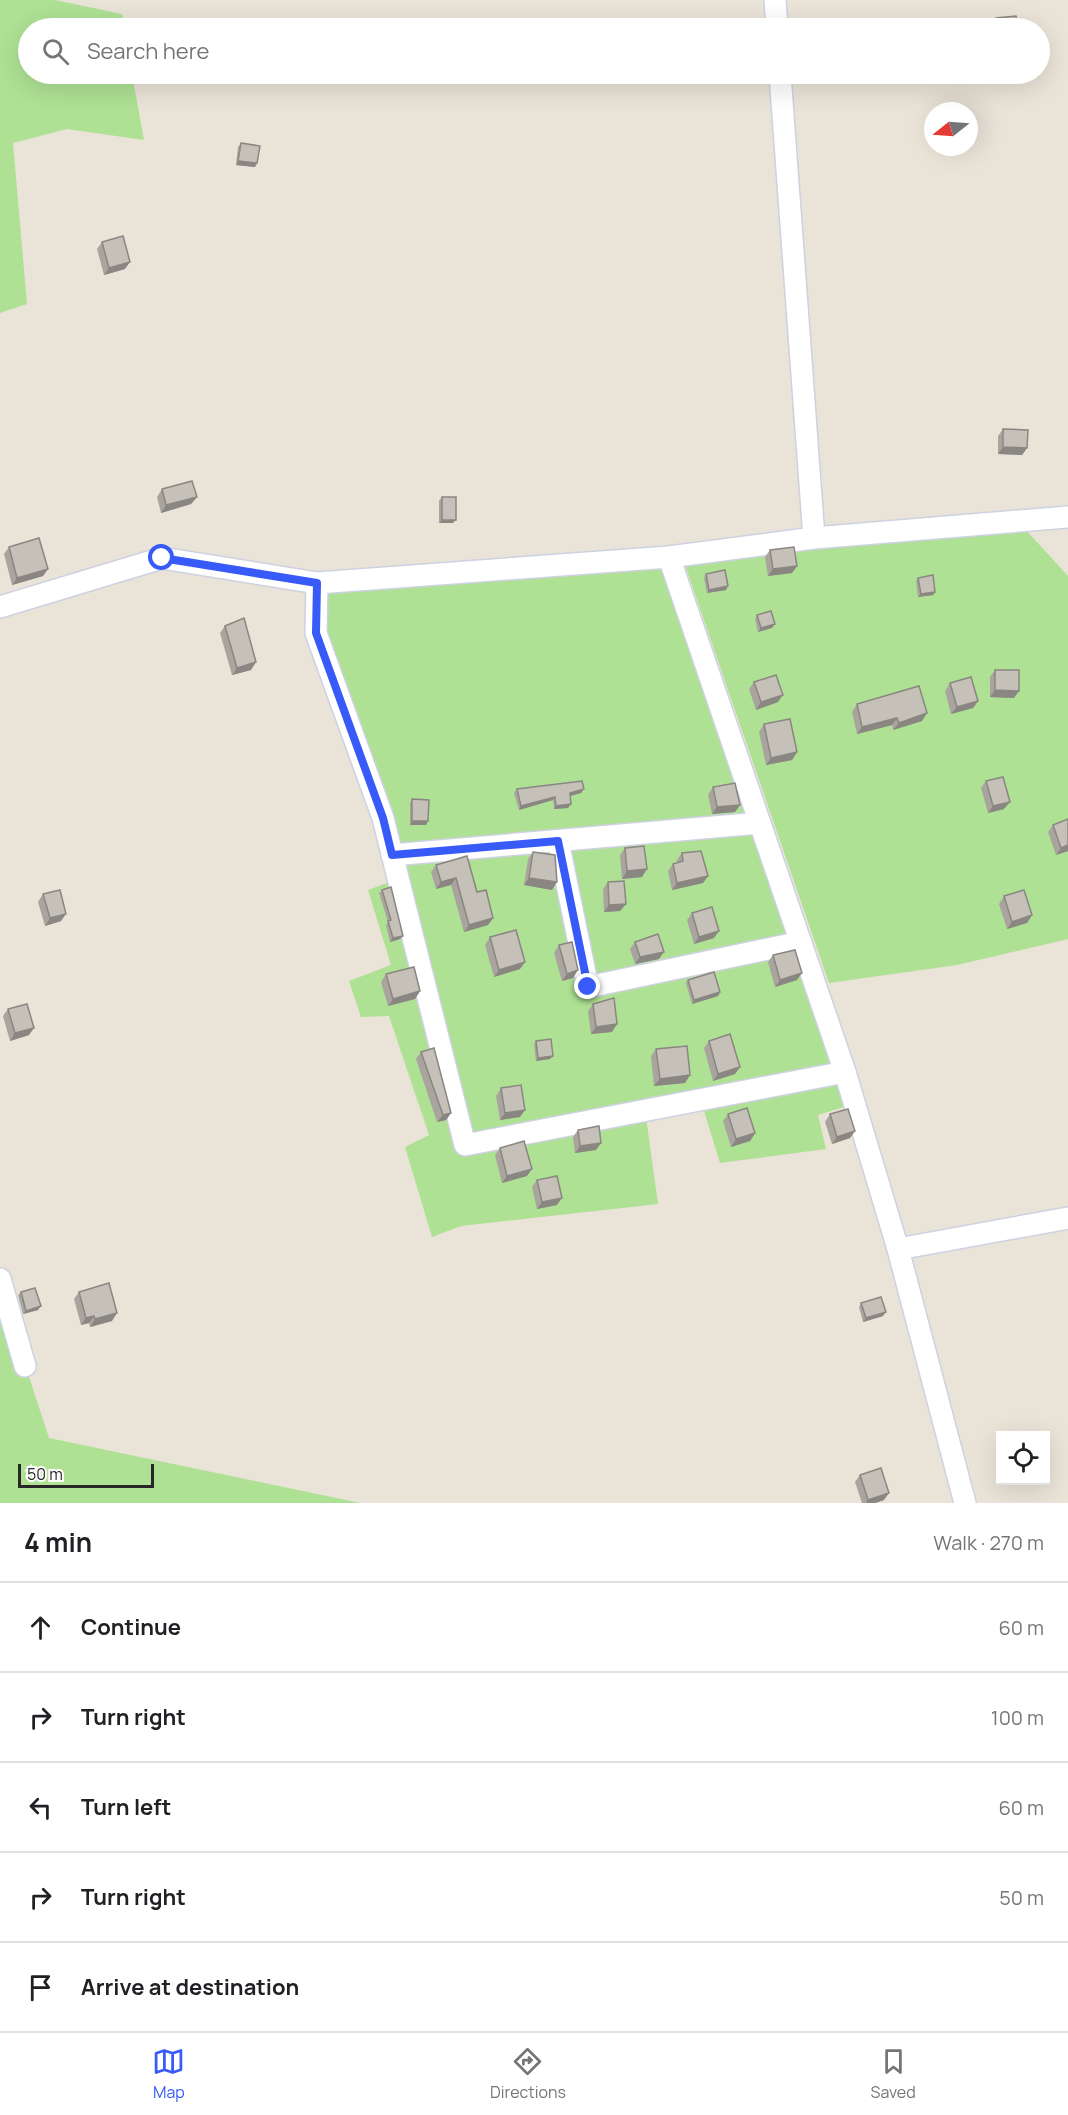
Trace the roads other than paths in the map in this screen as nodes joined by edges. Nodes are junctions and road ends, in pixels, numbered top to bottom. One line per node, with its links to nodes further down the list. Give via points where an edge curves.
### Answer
1 (775, 0): 2 (street)
2 (776, 18)
3 (781, 84): 5 (street)
4 (1068, 518): 5 (street)
5 (814, 538): 6 (street)
6 (669, 557): 7 (street); 9 (street)
7 (317, 583): 8 (street, via 162,558); 11 (street, via 316,633 383,818)
8 (0, 607)
9 (760, 823): 10 (street); 12 (street)
10 (558, 841): 11 (street); 12 (street, via 588,987)
11 (392, 855): 13 (street, via 465,1145)
12 (801, 942): 13 (street)
13 (845, 1072): 15 (street)
14 (1068, 1218): 15 (street)
15 (898, 1249): 18 (street)
16 (0, 1280): 17 (street)
17 (25, 1366)
18 (965, 1503)

